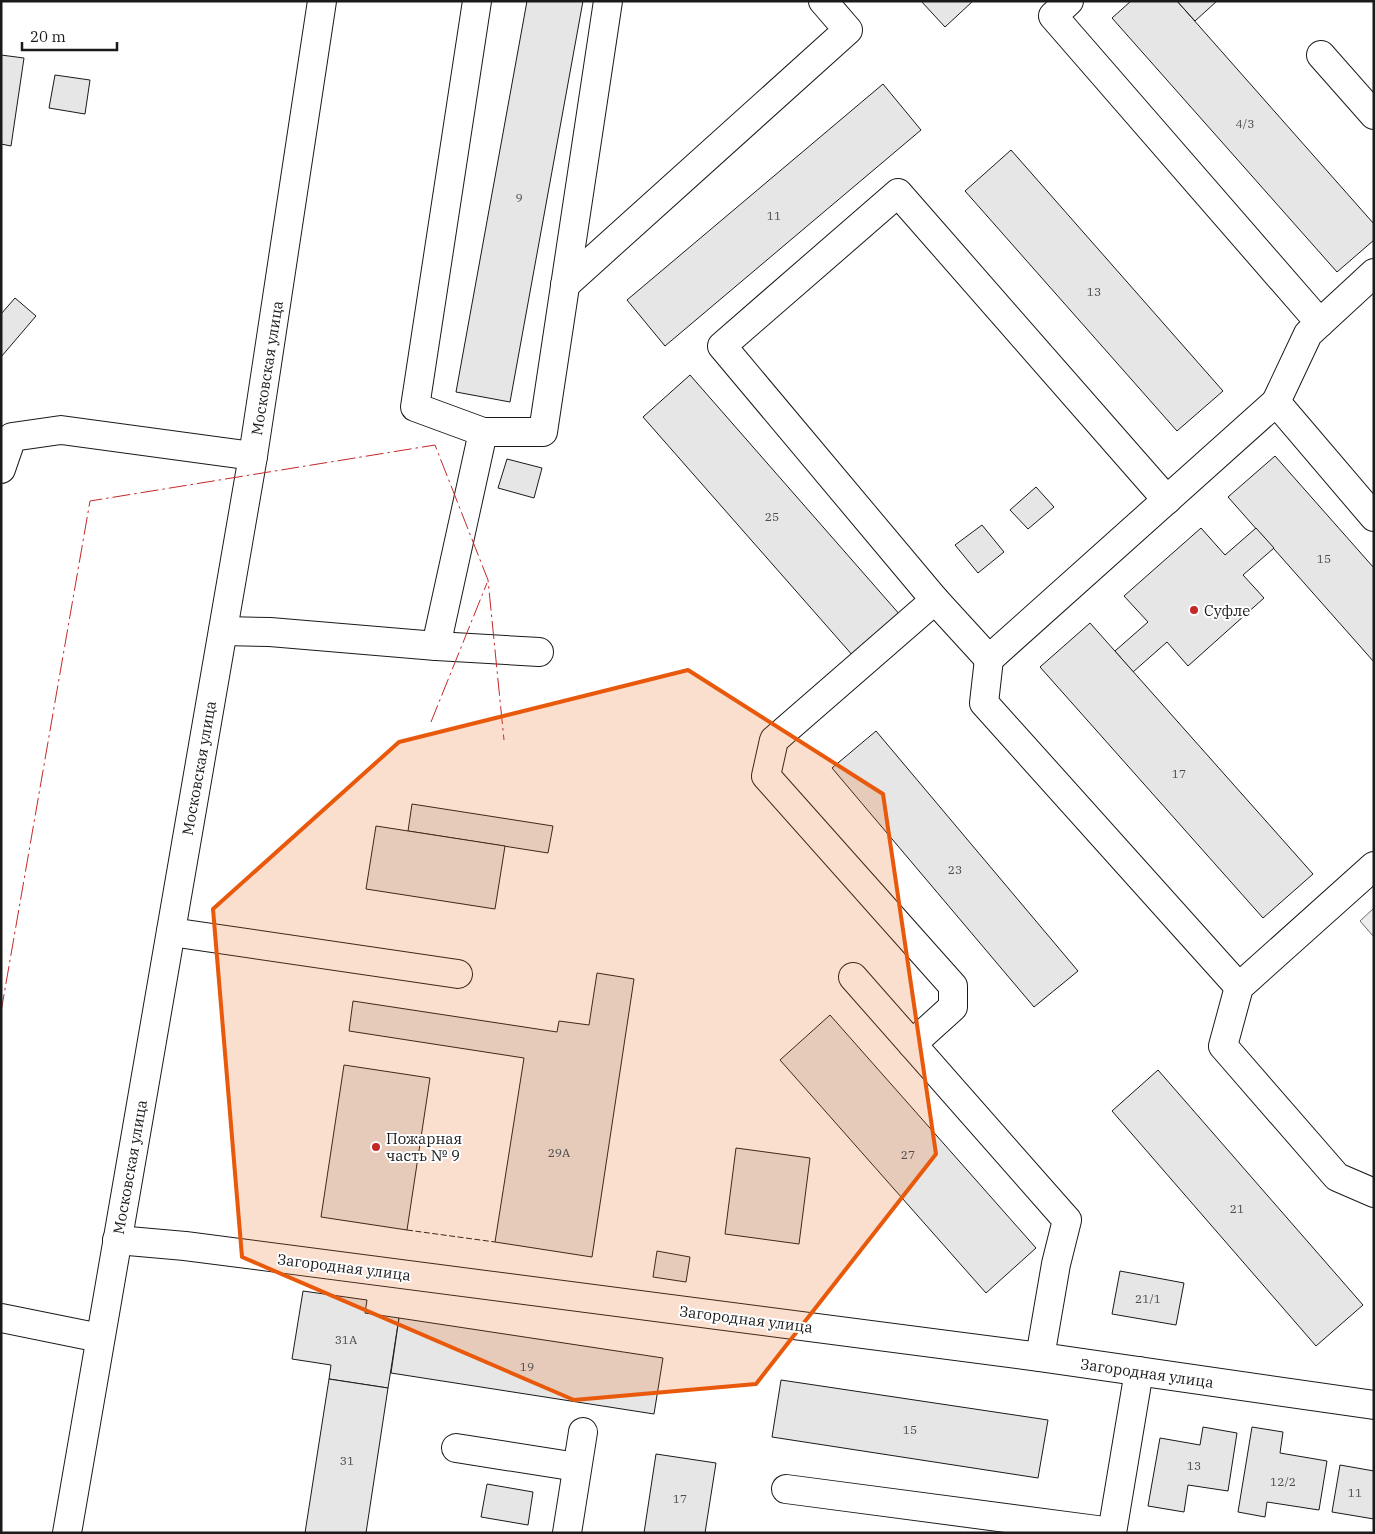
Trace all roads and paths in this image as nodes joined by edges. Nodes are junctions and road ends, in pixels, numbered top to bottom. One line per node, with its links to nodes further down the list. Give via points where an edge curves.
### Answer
1 (322, 1): 13 (main road, Московская улица)
2 (477, 1): 12 (main road, via 415,406)
3 (608, 1): 9 (main road)
4 (823, 1): 9 (main road, via 848,30)
5 (1054, 6): 10 (main road)
6 (1321, 54): 7 (main road)
7 (1374, 115)
8 (1374, 273): 10 (main road)
9 (565, 285): 12 (main road, via 543,432)
10 (1320, 323): 11 (main road, via 1308,334)
11 (1276, 402): 15 (main road); 16 (main road)
12 (484, 432): 19 (main road)
13 (253, 456): 14 (main road, via 61,430 12,437); 18 (main road, Московская улица)
14 (1, 469)
15 (1167, 500): 17 (main road, via 898,193 722,346); 21 (main road)
16 (1374, 516)
17 (935, 600): 21 (main road); 27 (main road, via 774,740 766,776 953,986 953,1007)
18 (223, 631): 19 (main road); 23 (main road, Московская улица)
19 (436, 646): 20 (main road)
20 (539, 652)
21 (989, 659): 26 (main road, via 984,703)
22 (1374, 866): 26 (main road)
23 (171, 932): 24 (main road); 29 (main road, Московская улица)
24 (458, 974)
25 (853, 977): 27 (main road)
26 (1239, 987): 28 (main road, via 1223,1046 1337,1177)
27 (912, 1044): 32 (main road, via 1067,1220)
28 (1374, 1194)
29 (117, 1240): 31 (main road, Московская улица); 32 (main road, Загородная улица)
30 (1, 1318): 31 (main road)
31 (100, 1338): 40 (main road, Московская улица)
32 (1040, 1357): 33 (main road, Загородная улица)
33 (1139, 1372): 34 (main road, Загородная улица); 39 (main road)
34 (1374, 1405)
35 (583, 1432): 37 (main road)
36 (456, 1448): 37 (main road)
37 (577, 1467): 41 (main road)
38 (786, 1489): 39 (main road)
39 (1112, 1532)
40 (67, 1533)
41 (567, 1533)

